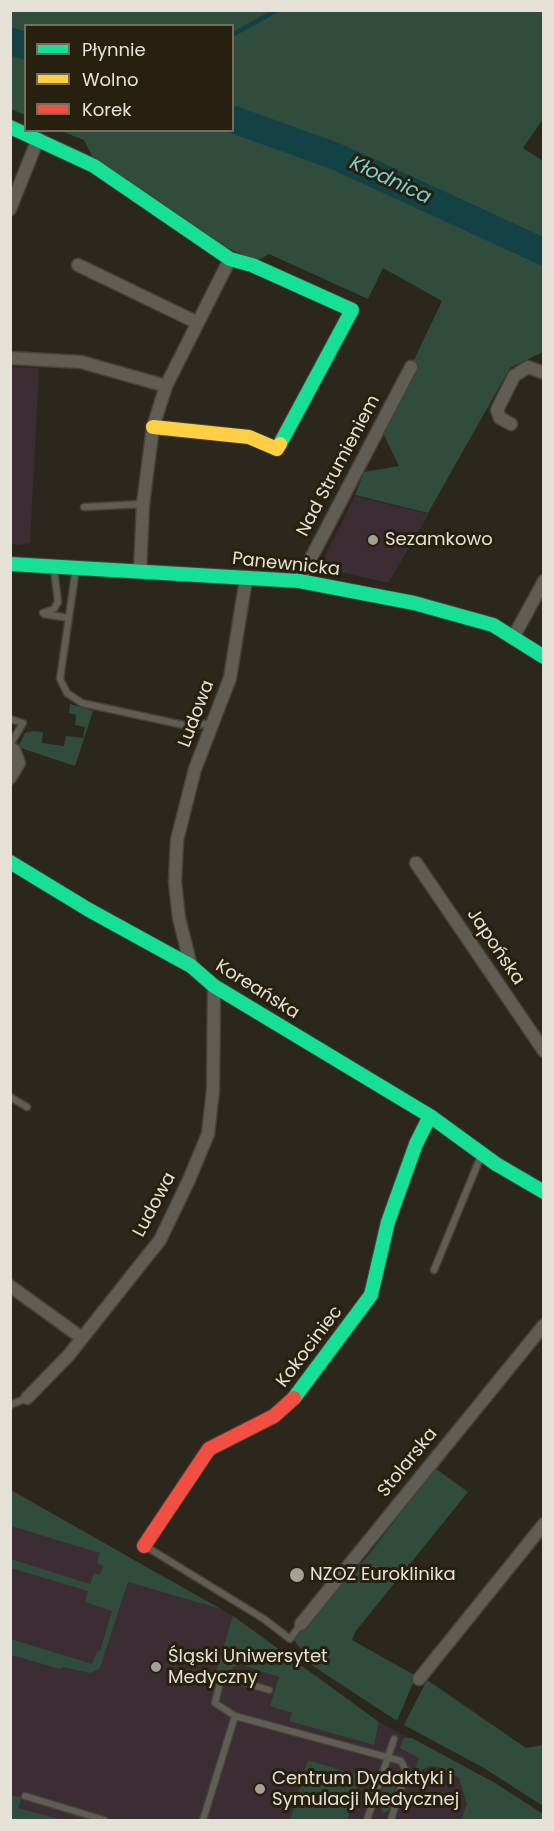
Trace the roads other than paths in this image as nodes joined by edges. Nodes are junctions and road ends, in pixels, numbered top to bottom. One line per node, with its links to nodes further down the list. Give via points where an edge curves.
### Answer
1 (10, 127): 2 (street)
2 (38, 139): 3 (street); 4 (street, via 94,166)
3 (10, 209)
4 (230, 260): 6 (street); 12 (street, via 252,265 351,310 277,449 249,437)
5 (78, 265): 6 (street)
6 (198, 323): 10 (street)
7 (10, 358): 10 (street, via 81,362)
8 (411, 367): 20 (street, Nad Strumieniem)
9 (543, 373): 11 (street, via 528,367 514,376 497,410 500,418)
10 (166, 386): 12 (street)
11 (511, 424)
12 (153, 427): 13 (street)
13 (143, 504): 14 (lane); 18 (street)
14 (84, 507)
15 (10, 564): 16 (street, Panewnicka)
16 (53, 566): 17 (street, Panewnicka); 22 (lane, via 58,602 43,614)
17 (76, 567): 18 (street, Panewnicka); 22 (lane)
18 (140, 571): 19 (street, Panewnicka)
19 (246, 579): 20 (street, Panewnicka); 26 (street, Ludowa, via 230,678)
20 (299, 581): 23 (street, Panewnicka, via 414,603 472,618)
21 (543, 581): 23 (street)
22 (69, 618): 26 (lane, via 60,679 67,693 82,703 188,726)
23 (514, 636): 24 (street, Panewnicka)
24 (543, 656)
25 (10, 720): 27 (lane, via 23,723)
26 (215, 723): 31 (street, Ludowa, via 195,769 177,840 175,882)
27 (10, 747): 28 (street, via 19,763)
28 (10, 778)
29 (10, 862): 31 (street, Koreańska)
30 (416, 863): 33 (street, Japońska)
31 (191, 966): 32 (street, Koreańska)
32 (214, 986): 36 (street, Koreańska); 42 (street, Ludowa, via 213,1090 208,1134 160,1240)
33 (543, 1051)
34 (10, 1097): 35 (lane)
35 (27, 1107)
36 (430, 1116): 37 (street, Koreańska); 46 (street, Kokociniec, via 388,1222 370,1295 292,1401 274,1416 209,1449)
37 (482, 1153): 38 (street, Koreańska); 39 (lane)
38 (543, 1192)
39 (434, 1270)
40 (10, 1286): 42 (street)
41 (543, 1325): 47 (street, Stolarska)
42 (82, 1338): 43 (street, Ludowa)
43 (27, 1398): 44 (lane)
44 (10, 1405)
45 (543, 1524): 48 (street)
46 (144, 1546): 47 (lane, via 264,1619 290,1640)
47 (301, 1624)
48 (419, 1679)
49 (269, 1690): 50 (lane, via 228,1678 220,1683 215,1703)
50 (235, 1716): 52 (lane); 55 (lane)
51 (394, 1738): 52 (lane)
52 (387, 1757): 56 (lane); 57 (lane, via 401,1761 406,1771)
53 (25, 1796): 54 (lane)
54 (104, 1821)
55 (203, 1821)
56 (367, 1821)
57 (392, 1821)

